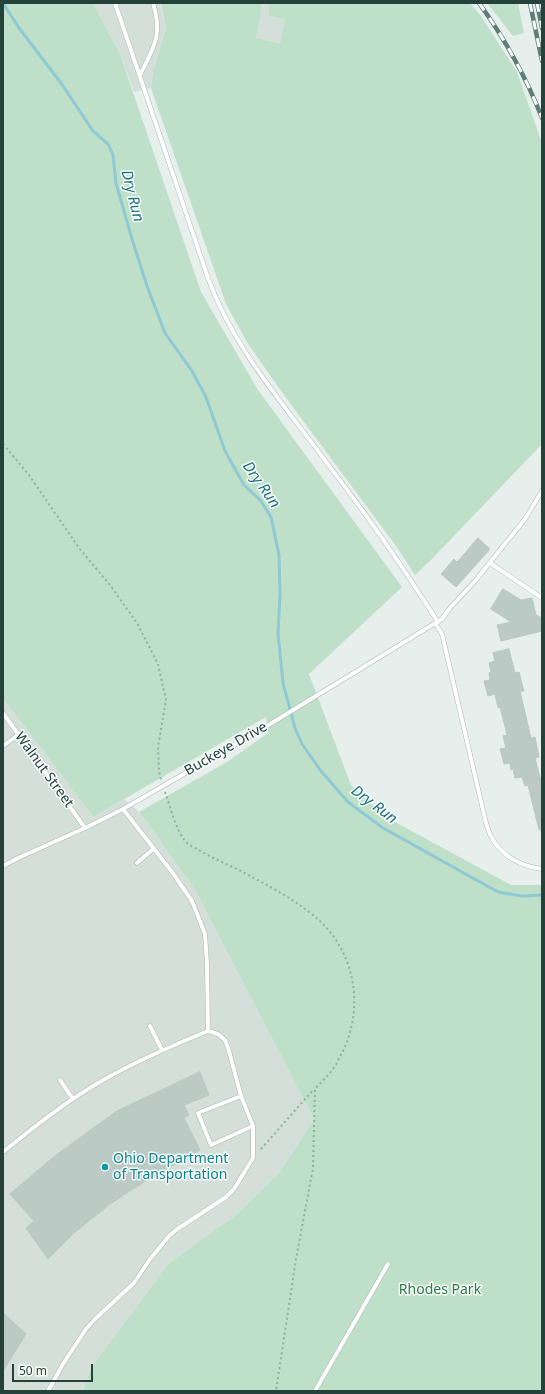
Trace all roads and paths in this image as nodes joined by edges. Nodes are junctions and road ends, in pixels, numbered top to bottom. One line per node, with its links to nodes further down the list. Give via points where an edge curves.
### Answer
1 (115, 3): 3 (lane)
2 (153, 3): 3 (lane, via 158,27 156,39)
3 (140, 75): 8 (lane, via 216,301 230,328 266,382 371,521)
4 (3, 444): 12 (path, via 29,475 79,548 137,623 158,664 166,700 158,747)
5 (542, 491): 6 (lane, Buckeye Drive, via 525,519)
6 (490, 563): 7 (lane); 8 (lane, Buckeye Drive, via 442,619)
7 (542, 598)
8 (436, 622): 12 (lane, Buckeye Drive, via 262,729); 18 (lane, via 442,634 486,823 492,839 512,859 526,866)
9 (3, 713): 10 (lane, Walnut Street)
10 (18, 735): 11 (lane); 14 (lane, Walnut Street)
11 (3, 746)
12 (162, 786): 13 (lane, Buckeye Drive); 23 (path, via 186,843 282,893 322,923 343,951 352,976 354,993 355,1010 351,1030 334,1068)
13 (123, 809): 14 (lane, Buckeye Drive); 15 (lane)
14 (86, 828): 17 (lane, Buckeye Drive)
15 (153, 849): 16 (lane); 20 (lane, via 192,901 205,934)
16 (137, 863)
17 (3, 866)
18 (542, 869)
19 (150, 1026): 21 (lane)
20 (208, 1031): 21 (lane); 24 (lane, via 218,1034 225,1040)
21 (162, 1050): 25 (lane, via 99,1082)
22 (60, 1080): 25 (lane)
23 (315, 1089): 28 (path); 31 (path, via 313,1168)
24 (241, 1096): 26 (lane); 26 (lane, via 198,1113 211,1144)
25 (73, 1099): 27 (lane)
26 (253, 1126): 28 (lane)
27 (3, 1152)
28 (253, 1158): 30 (lane, via 234,1189 169,1236 134,1283 86,1329)
29 (388, 1264): 32 (lane)
30 (48, 1391)
31 (276, 1391)
32 (315, 1391)

